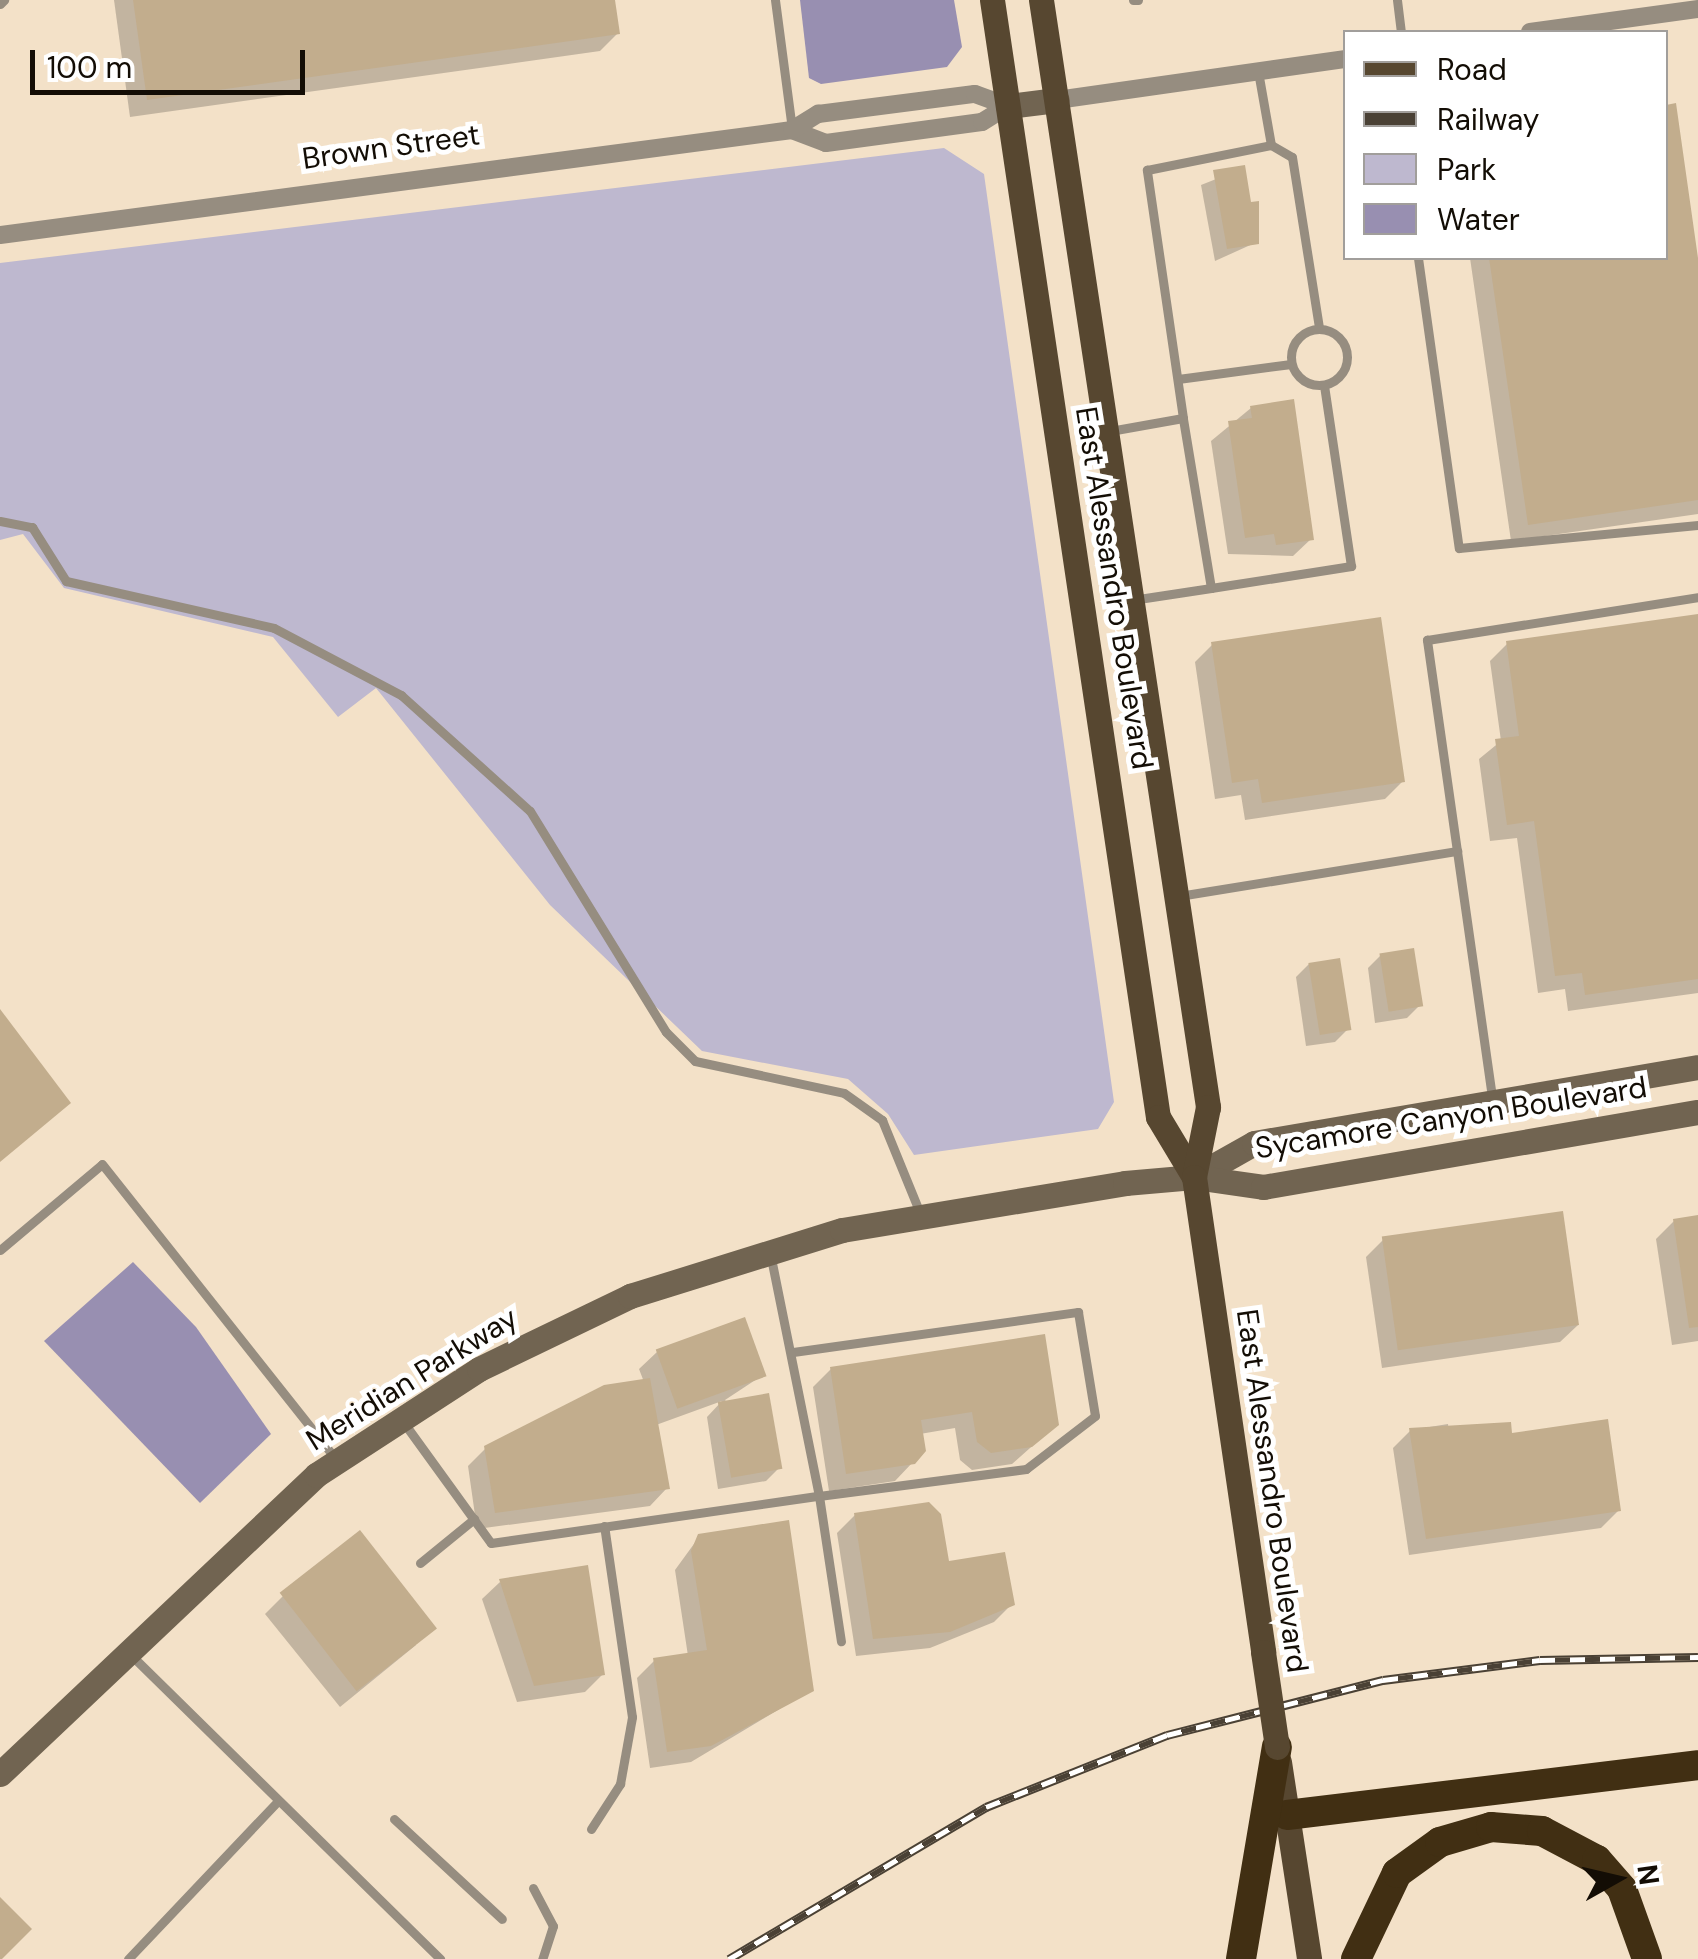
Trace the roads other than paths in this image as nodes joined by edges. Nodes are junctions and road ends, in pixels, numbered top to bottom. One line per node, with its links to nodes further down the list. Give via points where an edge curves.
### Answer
1 (775, 0): 12 (lane)
2 (992, 0): 11 (main road, East Alessandro Boulevard)
3 (1040, 0): 10 (main road, East Alessandro Boulevard)
4 (1396, 0): 6 (lane)
5 (1698, 9): 7 (street)
6 (1401, 30)
7 (1545, 30)
8 (1343, 58): 9 (street)
9 (1258, 71): 10 (street); 13 (lane)
10 (1057, 100): 11 (main road, Brown Street); 21 (main road, East Alessandro Boulevard)
11 (1008, 106): 12 (street, Brown Street, via 982,122 826,142); 12 (street, Brown Street, via 976,94 818,114); 32 (main road, East Alessandro Boulevard, via 1158,1117)
12 (792, 130): 14 (street, Brown Street)
13 (1271, 146): 16 (lane, via 1292,158); 18 (lane, via 1147,170)
14 (0, 235)
15 (1418, 260): 23 (lane, via 1460,548)
16 (1319, 328): 17 (lane, via 1296,340); 19 (lane, via 1346,350 1345,368)
17 (1292, 364): 18 (lane); 19 (lane, via 1307,383)
18 (1178, 379): 20 (lane)
19 (1324, 385): 24 (lane, via 1350,566)
20 (1183, 418): 21 (lane); 24 (lane)
21 (1107, 431): 26 (main road, East Alessandro Boulevard)
22 (0, 520): 33 (lane, via 32,527 66,580 274,628 402,695 530,811 685,1051 844,1093 882,1120)
23 (1698, 525)
24 (1211, 588): 26 (lane)
25 (1698, 597): 27 (lane, via 1428,640)
26 (1132, 600): 28 (main road, East Alessandro Boulevard)
27 (1458, 851): 28 (lane); 30 (lane)
28 (1176, 896): 32 (main road, East Alessandro Boulevard, via 1208,1107)
29 (1698, 1066): 30 (main road, Sycamore Canyon Boulevard)
30 (1493, 1100): 32 (main road, Sycamore Canyon Boulevard, via 1254,1144)
31 (1698, 1112): 32 (main road, Sycamore Canyon Boulevard, via 1263,1187)
32 (1194, 1177): 33 (main road, Meridian Parkway); 45 (main road, East Alessandro Boulevard, bridge)
33 (922, 1217): 34 (main road, Meridian Parkway)
34 (768, 1249): 36 (lane); 37 (main road, Meridian Parkway, via 564,1326)
35 (0, 1250): 38 (lane, via 102,1164)
36 (793, 1352): 39 (lane); 39 (lane, via 1078,1312 1095,1416 1026,1470)
37 (399, 1417): 38 (main road, Meridian Parkway); 40 (lane)
38 (337, 1460): 44 (main road, Meridian Parkway)
39 (820, 1496): 41 (lane); 43 (lane)
40 (474, 1519): 41 (lane, via 491,1543); 42 (lane)
41 (604, 1526): 51 (lane, via 632,1717 620,1784)
42 (420, 1563)
43 (841, 1641)
44 (125, 1648): 47 (main road, Meridian Parkway); 48 (lane)
45 (1277, 1747): 49 (main road, East Alessandro Boulevard); 57 (highway)
46 (1698, 1765): 49 (highway)
47 (0, 1774)
48 (275, 1804): 54 (lane); 55 (lane)
49 (1287, 1815): 58 (main road, East Alessandro Boulevard)
50 (394, 1819): 53 (lane)
51 (591, 1829)
52 (533, 1888): 56 (lane, via 553,1926)
53 (502, 1919)
54 (128, 1959)
55 (440, 1959)
56 (542, 1959)
57 (1241, 1959)
58 (1309, 1959)
59 (1356, 1959): 60 (highway, via 1397,1873 1440,1842 1492,1827 1542,1831 1597,1860 1622,1889)
60 (1648, 1959)

